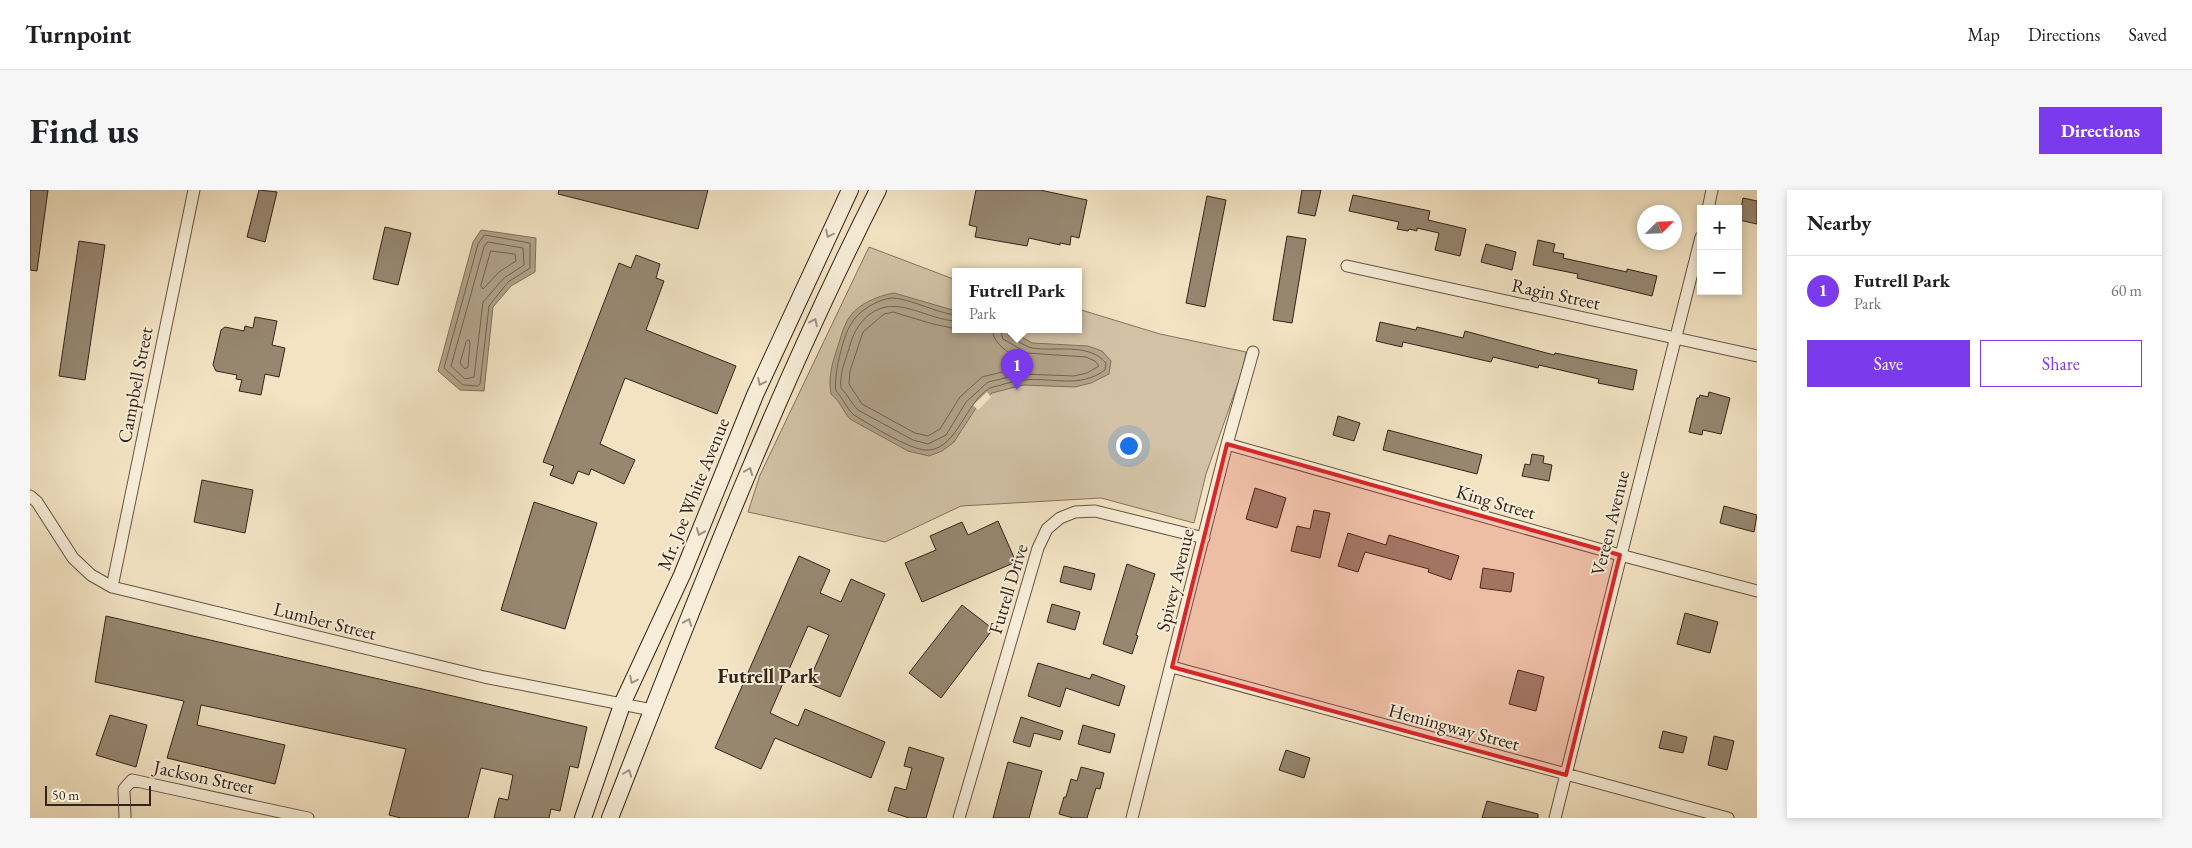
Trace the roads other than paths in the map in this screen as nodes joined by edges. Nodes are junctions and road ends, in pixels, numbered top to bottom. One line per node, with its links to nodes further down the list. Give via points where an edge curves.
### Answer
1 (194, 190): 15 (street, Campbell Street)
2 (850, 190): 18 (main road, Mr. Joe White Avenue, one-way to 18, via 755,395 682,575)
3 (878, 190): 19 (main road, one-way to 3, via 776,403)
4 (1712, 190): 5 (street)
5 (1709, 205)
6 (1698, 250): 8 (street, Vereen Avenue)
7 (1347, 266): 8 (street, Ragin Street)
8 (1676, 338): 10 (street, Ragin Street); 14 (street, Vereen Avenue)
9 (1253, 352): 11 (street, Spivey Avenue)
10 (1757, 356)
11 (1227, 444): 13 (street, Spivey Avenue); 14 (street, King Street)
12 (30, 496): 15 (street, Lumber Street, via 74,558 91,575)
13 (1204, 538): 17 (street, Spivey Avenue); 25 (street, Futrell Drive, via 1095,511 1075,512 1060,518 1048,529 1038,548)
14 (1620, 555): 16 (street, King Street); 20 (street, Vereen Avenue)
15 (112, 587): 18 (street, Lumber Street, via 484,677)
16 (1757, 591)
17 (1172, 667): 20 (street, Hemingway Street); 26 (street, Spivey Avenue)
18 (623, 702): 19 (street, Lumber Street); 23 (main road, Mr. Joe White Avenue)
19 (652, 710): 24 (main road, one-way to 19)
20 (1566, 775): 27 (street, Vereen Avenue); 28 (street, Hemingway Street)
21 (125, 818): 22 (street, Jackson Street, via 124,790 132,780)
22 (308, 818)
23 (583, 818)
24 (610, 818)
25 (960, 818)
26 (1132, 818)
27 (1555, 818)
28 (1728, 818)

